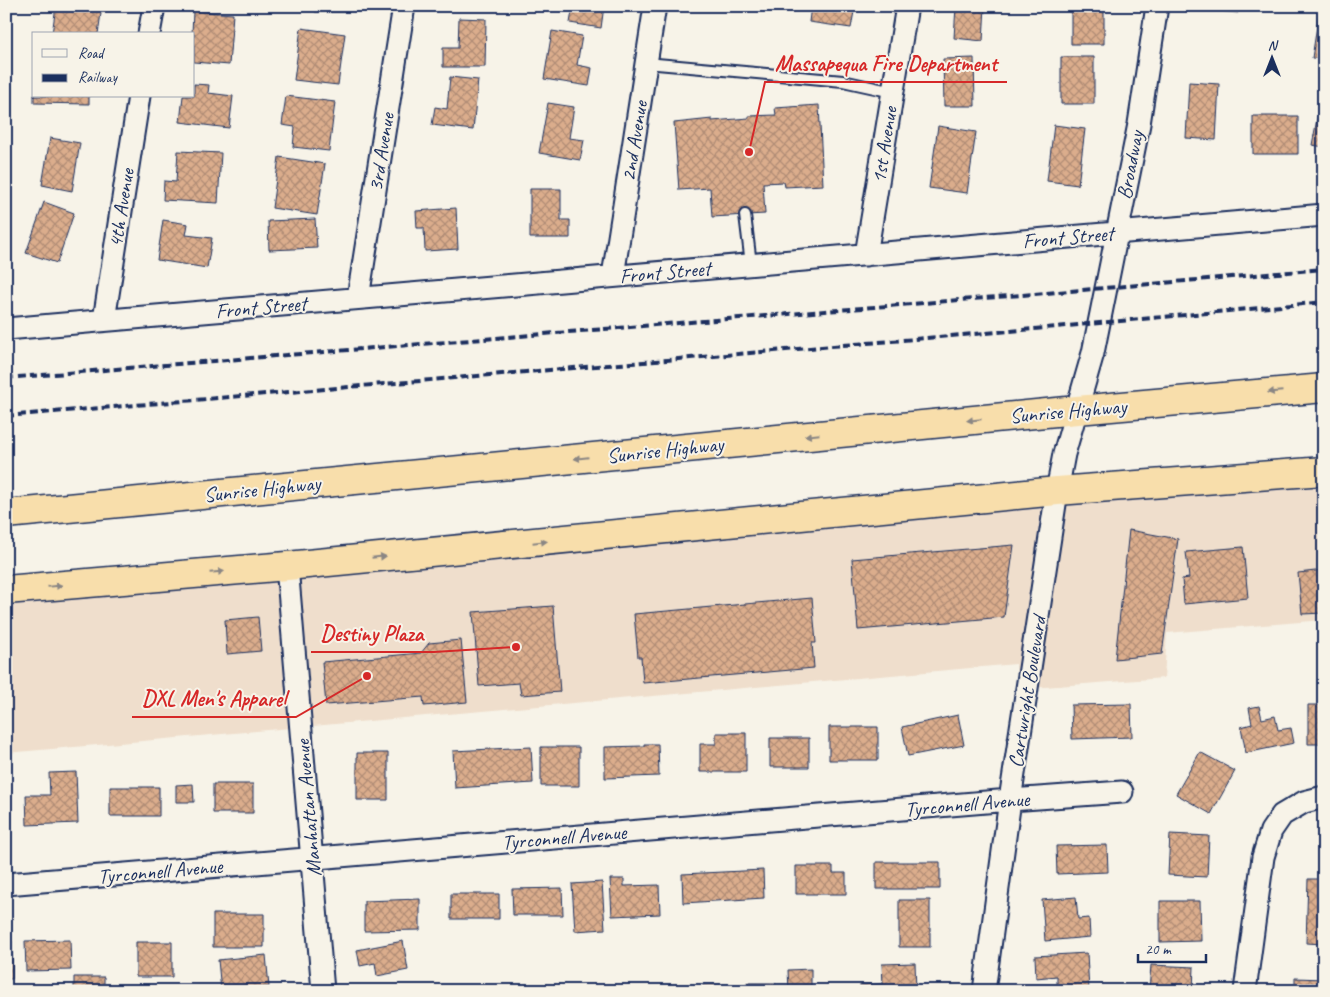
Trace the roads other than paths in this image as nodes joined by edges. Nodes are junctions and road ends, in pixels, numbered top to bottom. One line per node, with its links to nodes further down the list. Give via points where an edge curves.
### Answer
1 (154, 6): 6 (street)
2 (404, 6): 16 (street, 3rd Avenue)
3 (655, 6): 7 (street, 2nd Avenue)
4 (906, 6): 8 (street, 1st Avenue)
5 (1158, 6): 12 (street, Broadway)
6 (149, 32)
7 (646, 63): 8 (lane, via 843,81); 15 (street, 2nd Avenue)
8 (893, 92): 13 (street, 1st Avenue)
9 (139, 98): 17 (street, 4th Avenue)
10 (744, 215): 14 (lane)
11 (1324, 215): 12 (street, Front Street)
12 (1117, 233): 13 (street, Front Street); 20 (street, Broadway, via 1093,353)
13 (866, 255): 14 (street, Front Street)
14 (751, 264): 15 (street, Front Street)
15 (613, 276): 16 (street, Front Street)
16 (358, 298): 17 (street, Front Street)
17 (104, 320): 18 (street, Front Street)
18 (6, 329)
19 (1324, 388): 20 (highway, Sunrise Highway, one-way to 20)
20 (1077, 410): 21 (street, Broadway); 24 (highway, Sunrise Highway, one-way to 24)
21 (1064, 454): 23 (street, Cartwright Boulevard)
22 (1324, 471): 23 (highway)
23 (1057, 491): 25 (highway, one-way to 23); 29 (street, Cartwright Boulevard)
24 (6, 514)
25 (287, 566): 26 (highway, one-way to 25); 30 (street, Manhattan Avenue)
26 (6, 590)
27 (1122, 792): 29 (street, Tyrconnell Avenue)
28 (1324, 797): 34 (street, via 1304,802 1282,815 1271,831 1263,857)
29 (1010, 800): 30 (street, Tyrconnell Avenue); 33 (street, Cartwright Boulevard)
30 (312, 858): 31 (street, Tyrconnell Avenue); 32 (street, Manhattan Avenue)
31 (6, 884)
32 (323, 991)
33 (984, 991)
34 (1245, 991)

